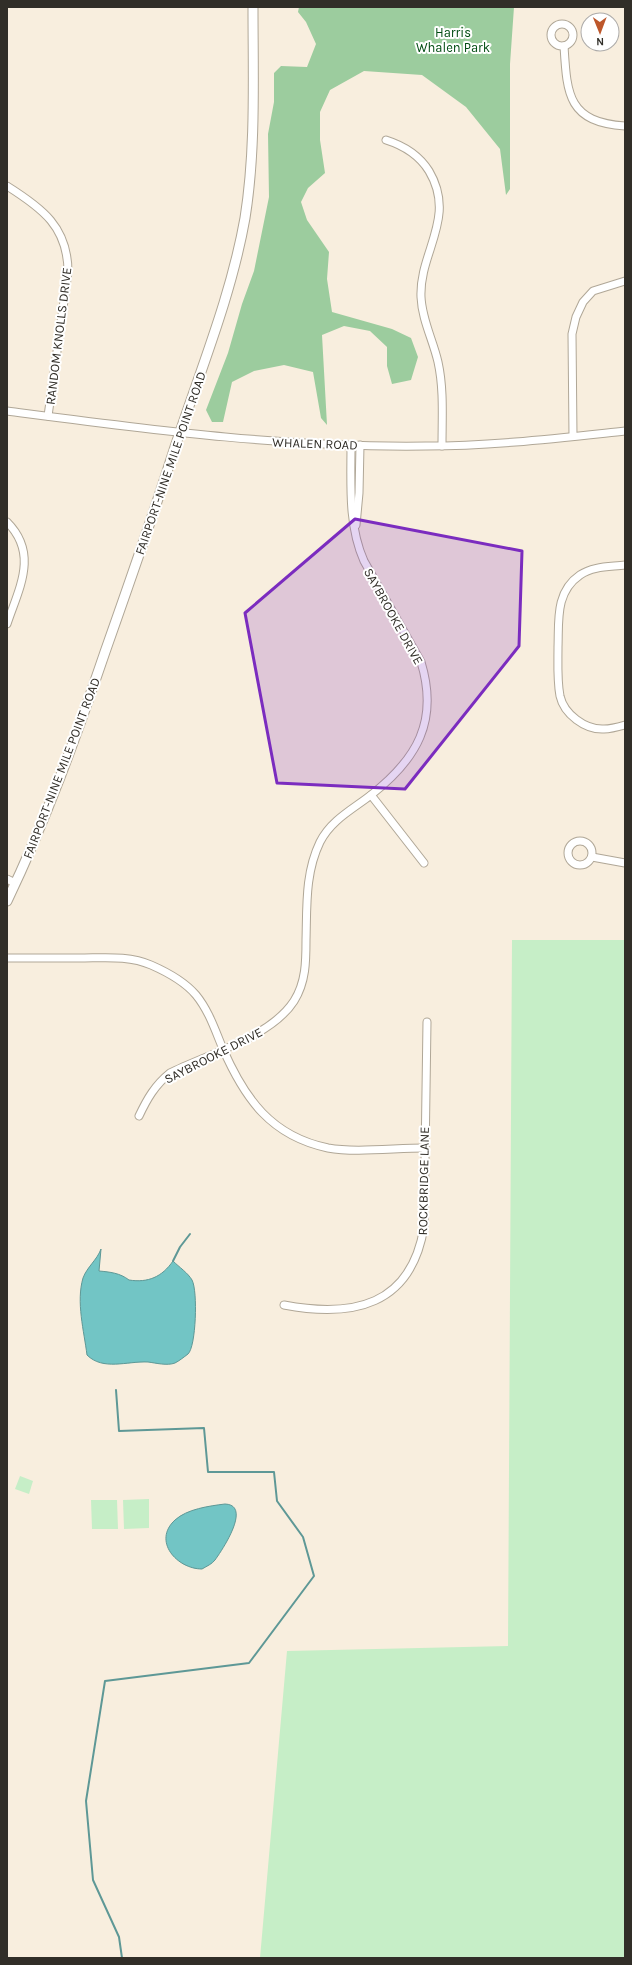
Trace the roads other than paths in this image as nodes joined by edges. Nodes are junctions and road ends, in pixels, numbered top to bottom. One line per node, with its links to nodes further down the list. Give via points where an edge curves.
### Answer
1 (253, 7): 10 (main road, FAIRPORT-NINE MILE POINT ROAD, via 251,147 245,218 223,308)
2 (564, 46): 3 (street, via 569,93 579,110 596,122)
3 (625, 126)
4 (386, 140): 14 (street, via 409,150 421,161 432,177 439,198 440,216 423,278 421,296 440,373)
5 (7, 186): 8 (street, RANDOM KNOLLS DRIVE, via 41,208 64,244 68,258)
6 (625, 281): 11 (street, via 593,291 583,302 576,317 572,334)
7 (7, 411): 8 (street, WHALEN ROAD)
8 (48, 416): 10 (street, WHALEN ROAD)
9 (625, 431): 11 (street, WHALEN ROAD)
10 (180, 432): 12 (street, WHALEN ROAD, via 266,441); 24 (main road, FAIRPORT-NINE MILE POINT ROAD, via 86,710 45,816)
11 (573, 436): 14 (street, WHALEN ROAD)
12 (351, 445): 13 (street, WHALEN ROAD); 16 (street, SAYBROOKE DRIVE, via 351,496)
13 (360, 445): 14 (street, WHALEN ROAD); 16 (street, SAYBROOKE DRIVE)
14 (442, 446)
15 (7, 522): 18 (street, via 22,546 25,562)
16 (355, 537): 20 (street, SAYBROOKE DRIVE, via 364,562 421,662 428,695 426,716 418,744 399,770)
17 (625, 565): 19 (street, via 602,567 586,572 565,592 559,613 558,675 564,707 579,721 602,730)
18 (7, 624)
19 (625, 726)
20 (370, 795): 22 (street); 28 (street, SAYBROOKE DRIVE, via 347,811 328,830 316,853 308,879 306,971 294,1001 270,1026)
21 (592, 857): 23 (street)
22 (424, 863)
23 (625, 863)
24 (11, 881): 25 (main road, FAIRPORT-NINE MILE POINT ROAD)
25 (7, 901)
26 (7, 958): 28 (street, via 112,958 131,959 149,964 167,972 195,994 206,1009)
27 (427, 1022): 30 (street, ROCKBRIDGE LANE)
28 (223, 1048): 29 (street, SAYBROOKE DRIVE, via 170,1073 148,1096); 30 (street, via 246,1095 262,1114 293,1136 329,1148)
29 (139, 1116)
30 (424, 1148): 31 (street, ROCKBRIDGE LANE, via 424,1227 418,1252 407,1276 385,1295 364,1306 303,1309)
31 (284, 1305)

